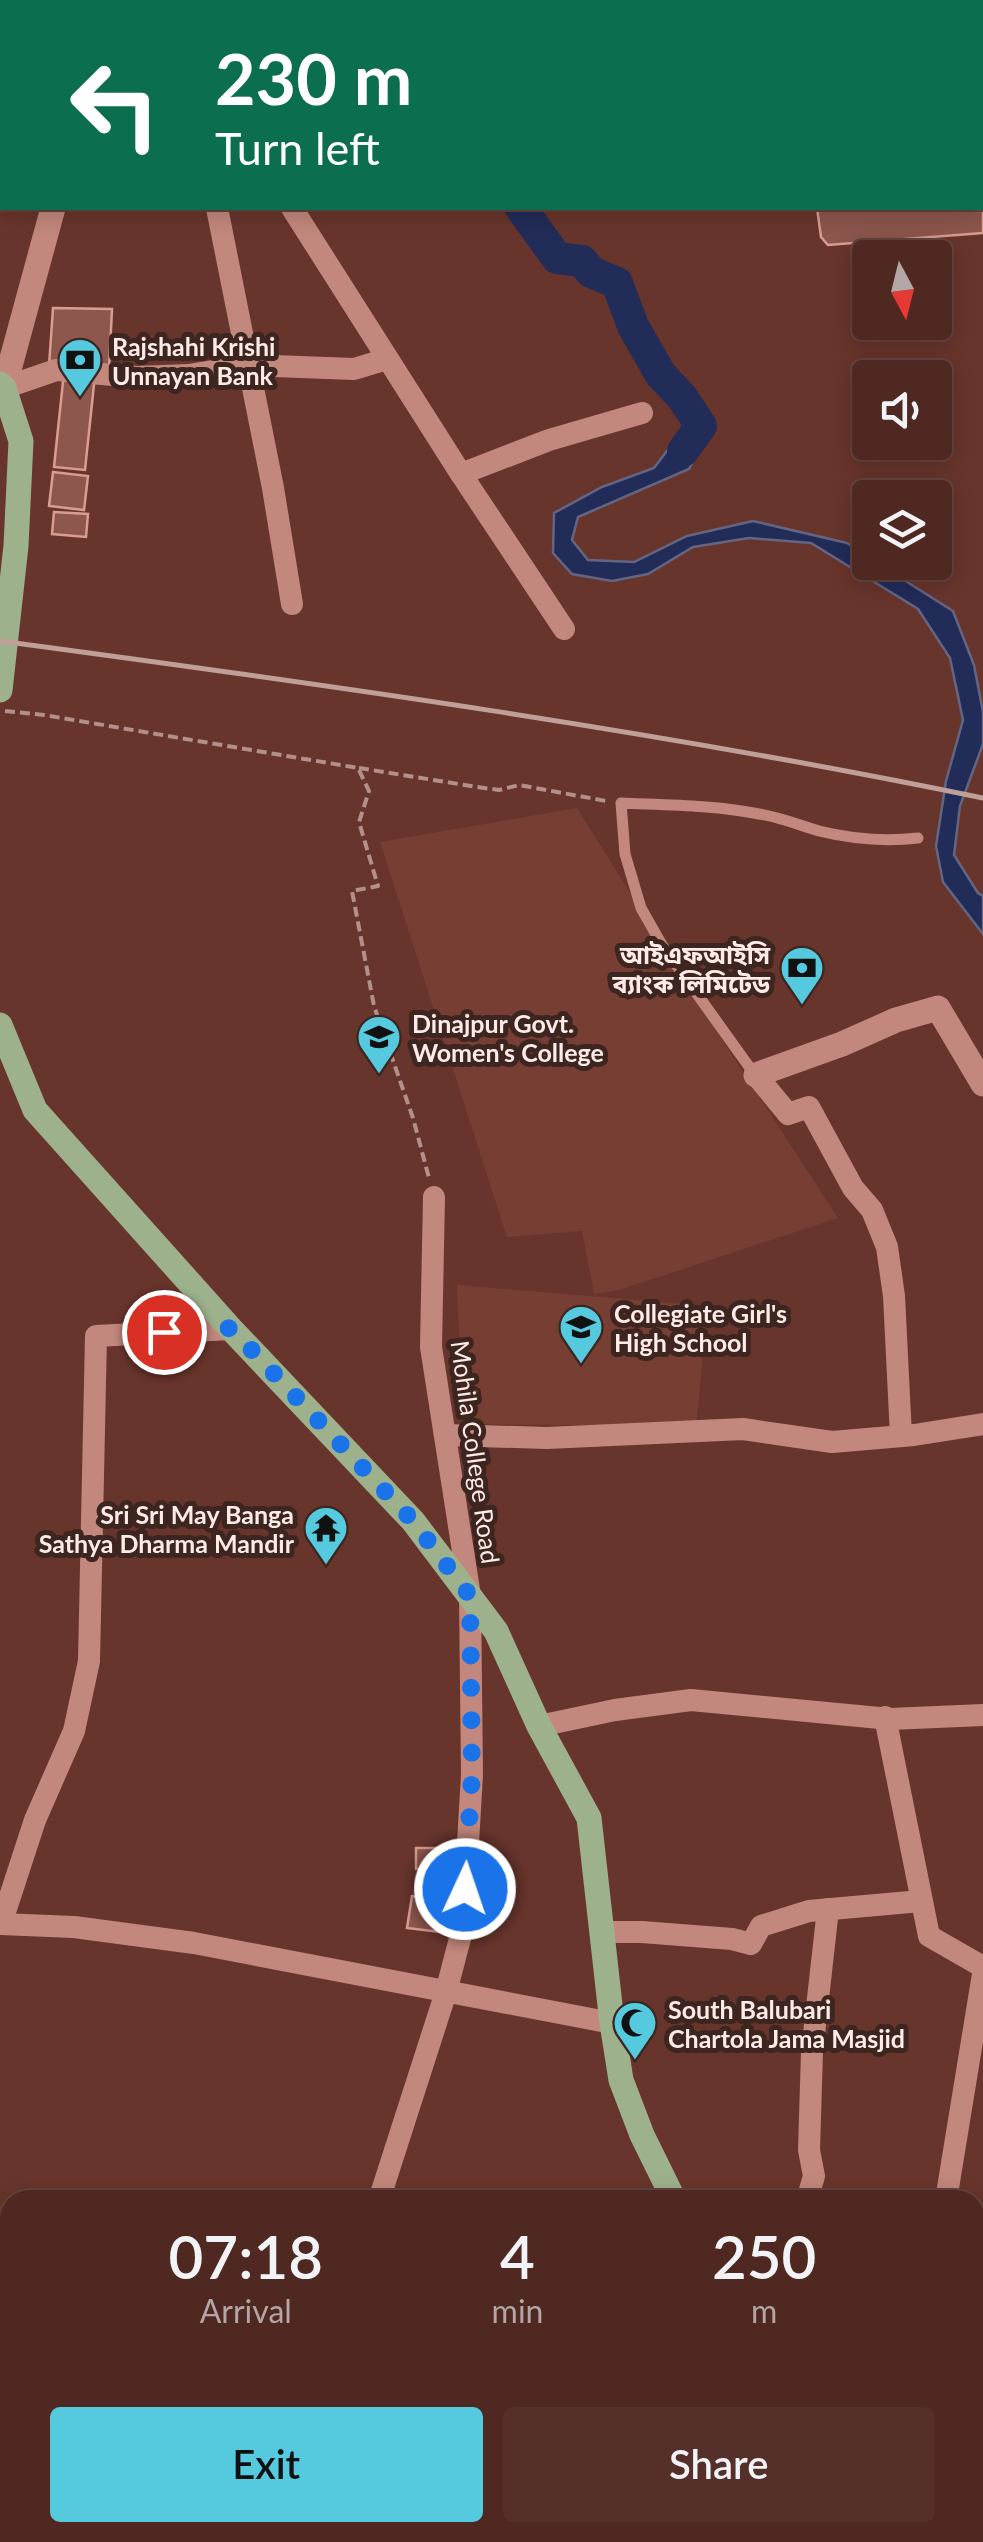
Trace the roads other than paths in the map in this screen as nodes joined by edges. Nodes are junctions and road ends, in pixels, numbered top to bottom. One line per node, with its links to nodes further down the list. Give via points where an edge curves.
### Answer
1 (52, 210): 6 (street)
2 (217, 210): 5 (street)
3 (293, 210): 4 (street)
4 (387, 359): 5 (street, via 354,369); 8 (street)
5 (248, 365): 6 (street, via 136,377 56,370); 9 (street)
6 (2, 386): 11 (main road, via 21,441)
7 (642, 413): 8 (street)
8 (461, 474): 10 (street)
9 (292, 604)
10 (564, 630)
11 (0, 690)
12 (918, 838): 14 (lane, via 864,840 763,814 621,803 624,854 641,908)
13 (0, 1025): 17 (main road, via 35,1110)
14 (756, 1075): 15 (street, via 938,1008); 20 (street, via 788,1114 809,1107 872,1210 894,1296)
15 (983, 1084)
16 (434, 1197): 19 (street, Mohila College Road, via 431,1347)
17 (231, 1328): 21 (main road, via 413,1521); 27 (street, via 96,1336 89,1660 74,1731)
18 (983, 1424): 20 (street)
19 (444, 1435): 20 (street, via 547,1438 742,1428 832,1442); 21 (street, Mohila College Road)
20 (901, 1436)
21 (470, 1596): 24 (main road, via 496,1631); 30 (street, Mohila College Road, via 472,1775 463,1927)
22 (983, 1715): 23 (street)
23 (885, 1717): 24 (street, via 691,1700); 25 (street)
24 (539, 1726): 28 (main road, via 590,1818)
25 (921, 1901): 26 (street); 29 (street, via 929,1936)
26 (828, 1909): 28 (street, via 760,1926 751,1944); 34 (street, via 812,2052)
27 (0, 1924): 30 (street, via 194,1943)
28 (602, 1932): 31 (main road)
29 (983, 1971): 35 (street)
30 (446, 1992): 31 (street); 32 (street, Mohila College Road)
31 (612, 2024): 33 (main road, via 621,2080)
32 (382, 2190)
33 (669, 2190)
34 (809, 2190)
35 (948, 2190)

